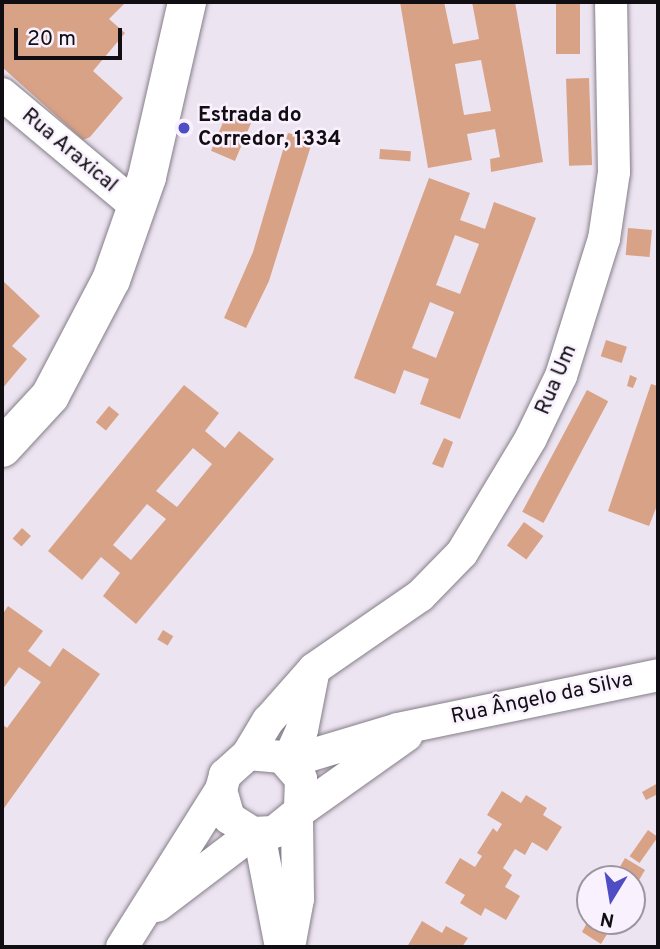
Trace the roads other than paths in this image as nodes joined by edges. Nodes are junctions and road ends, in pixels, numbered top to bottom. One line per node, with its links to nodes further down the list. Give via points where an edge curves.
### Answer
1 (187, 2): 4 (main road)
2 (611, 2): 6 (street, Rua Um, via 614,172 588,300 561,376 498,500 462,553 420,596)
3 (2, 94): 4 (street, Rua Araxical)
4 (137, 207): 5 (main road, via 111,280 74,357 50,396)
5 (2, 447)
6 (314, 669): 9 (street, Rua Um, via 268,721); 10 (street)
7 (658, 675): 8 (street, Rua Ângelo da Silva)
8 (426, 722): 10 (street, Rua Ângelo da Silva); 12 (street, Rua Ângelo da Silva)
9 (248, 754): 10 (street, via 271,752); 11 (street, via 234,762)
10 (290, 763): 12 (street, via 304,795)
11 (221, 790): 13 (street, via 229,818); 14 (street)
12 (298, 813): 13 (street, via 274,832); 17 (street, via 298,899)
13 (256, 833): 14 (street); 16 (street)
14 (142, 917): 15 (street)
15 (122, 947)
16 (281, 947)
17 (289, 947)

